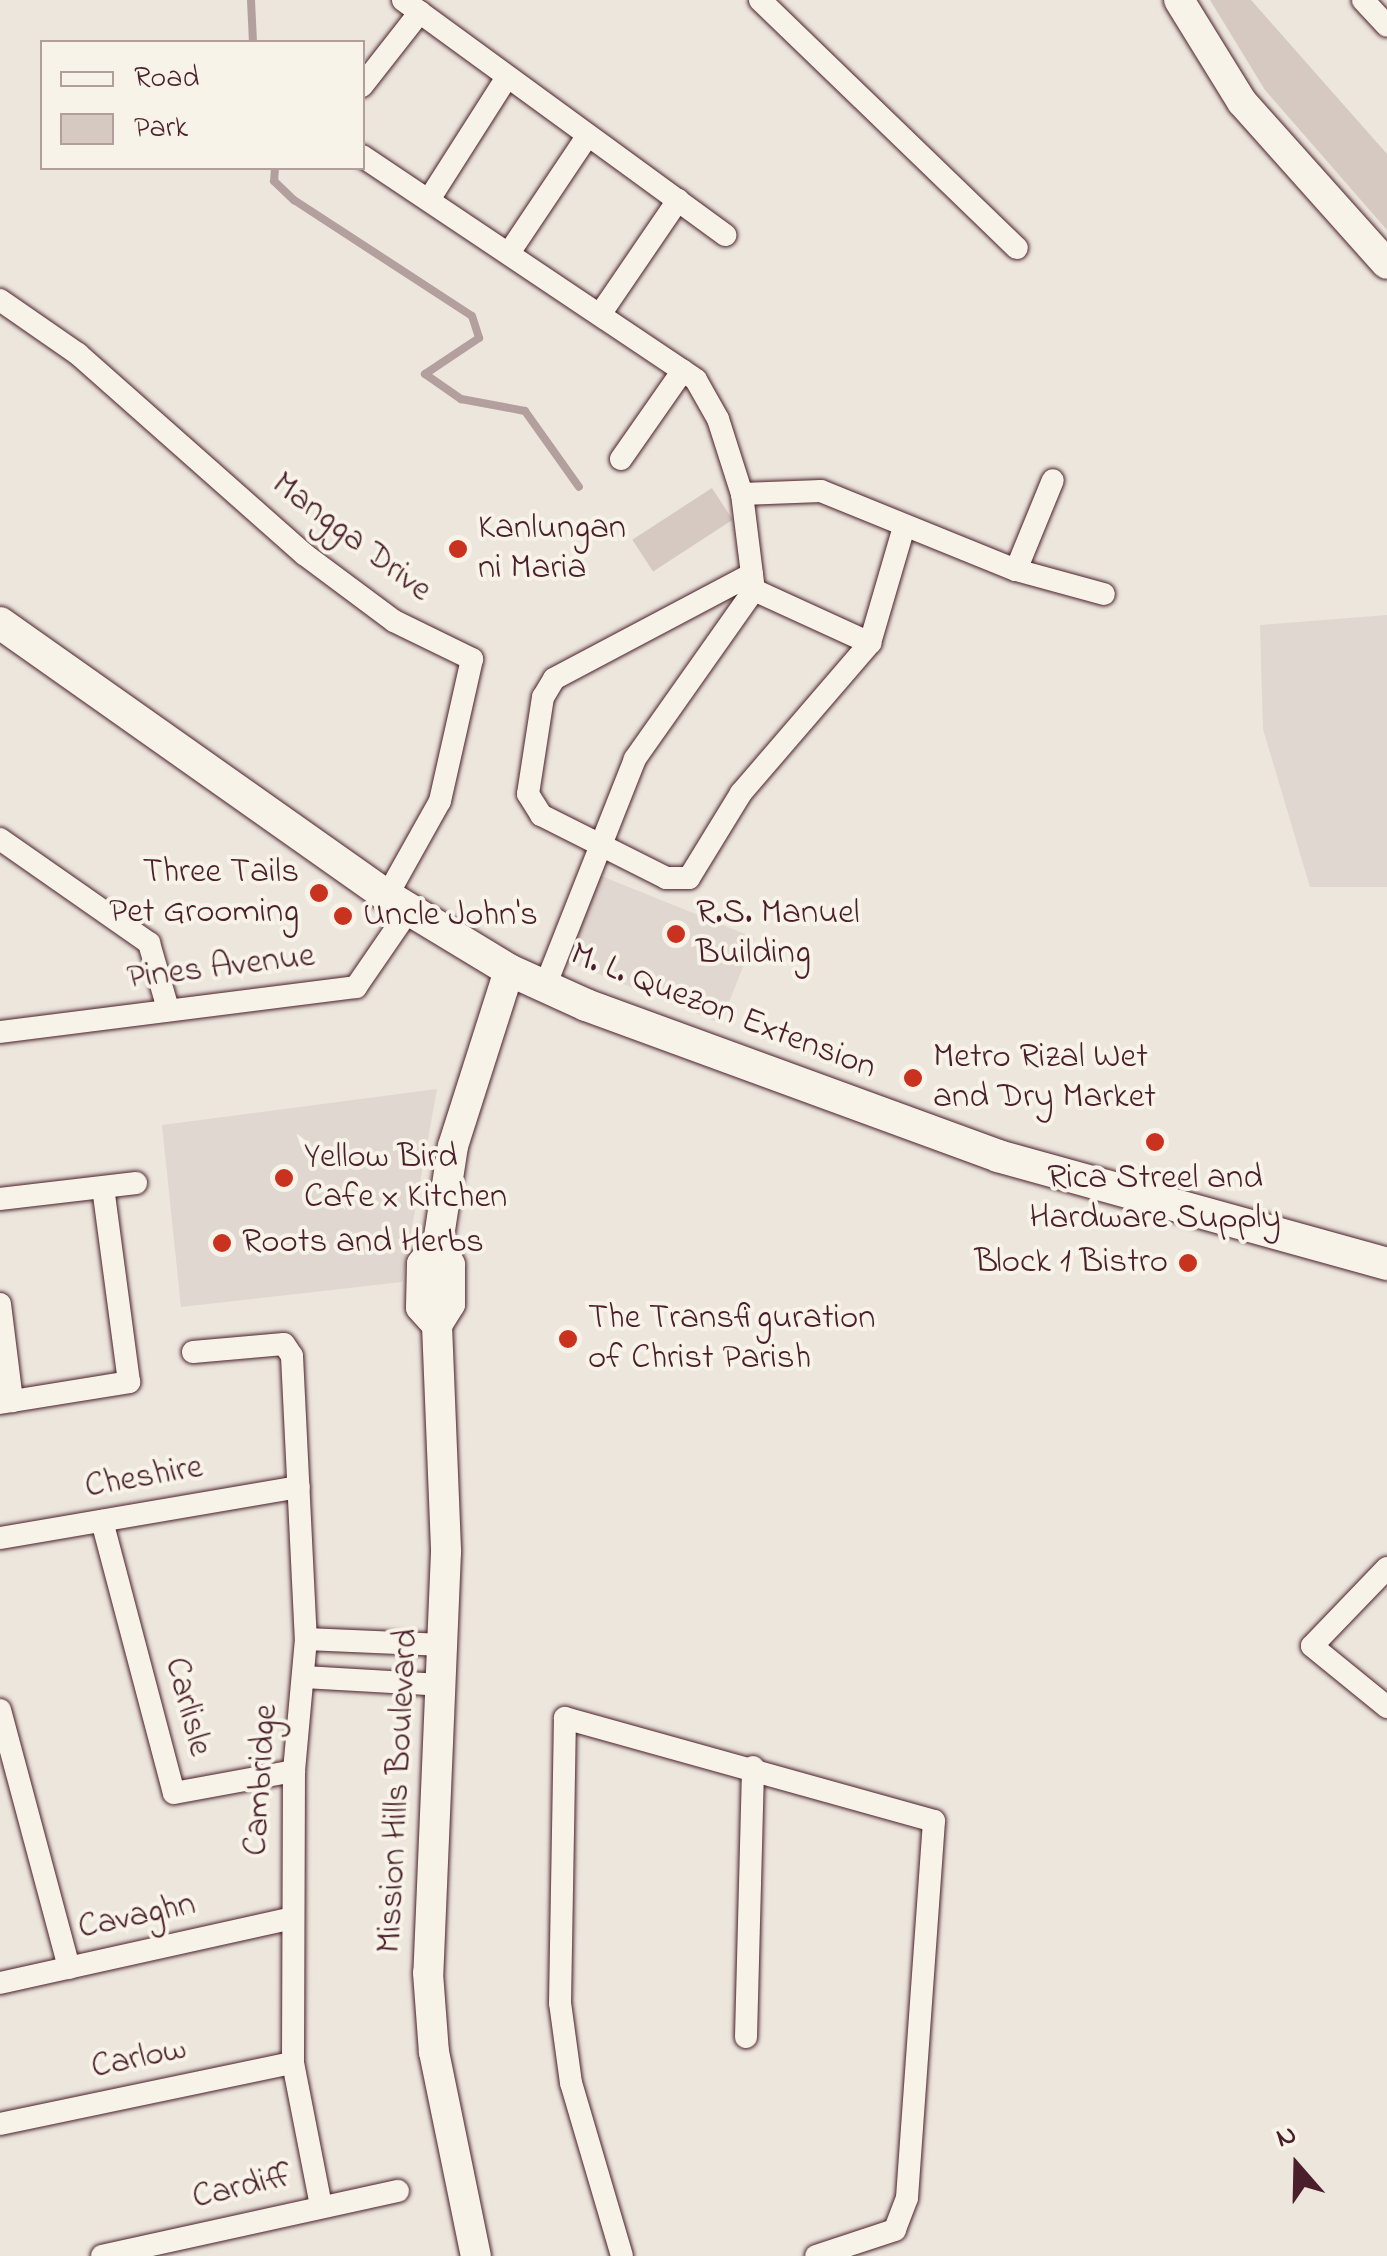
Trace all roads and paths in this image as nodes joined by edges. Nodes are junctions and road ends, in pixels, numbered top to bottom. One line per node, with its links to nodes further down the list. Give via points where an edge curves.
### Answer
1 (760, 0): 11 (street)
2 (1179, 0): 13 (street, via 1242,102)
3 (411, 6): 4 (street); 5 (street)
4 (507, 76): 6 (street); 8 (street)
5 (365, 81)
6 (588, 135): 9 (street); 12 (street)
7 (365, 158): 8 (street)
8 (430, 198): 12 (street)
9 (678, 200): 10 (street); 15 (street)
10 (725, 235)
11 (1017, 248)
12 (511, 250): 15 (street)
13 (1387, 264)
14 (0, 300): 28 (street, Mangga Drive, via 78,354 304,554 394,620 472,660 440,801)
15 (601, 313): 16 (street)
16 (683, 370): 17 (street); 19 (street, via 708,396)
17 (621, 459)
18 (1053, 480): 21 (street)
19 (742, 494): 20 (street, via 822,491); 22 (street)
20 (904, 527): 21 (street); 25 (street)
21 (1016, 570): 23 (street)
22 (753, 582): 25 (street); 27 (street, via 635,759); 27 (street, via 572,666 547,687 528,794 541,815)
23 (1104, 594)
24 (0, 622): 28 (main road, M. L. Quezon Extension)
25 (870, 643): 27 (street, via 741,793 688,878 666,878)
26 (0, 839): 31 (street, via 149,942)
27 (596, 846): 30 (street)
28 (398, 903): 29 (main road, M. L. Quezon Extension); 31 (street, Pines Avenue, via 356,987)
29 (509, 970): 30 (main road, M. L. Quezon Extension); 45 (street, Mission Hills Boulevard, via 453,1146 438,1244 450,1266 450,1304 437,1325)
30 (544, 986): 36 (main road, M. L. Quezon Extension, via 751,1069 998,1156)
31 (168, 1009): 32 (street, Pines Avenue)
32 (0, 1032)
33 (136, 1182): 34 (street)
34 (103, 1188): 35 (street); 39 (street, via 129,1382)
35 (0, 1199)
36 (1387, 1264)
37 (0, 1304): 39 (street)
38 (193, 1352): 40 (street, Cambridge, via 284,1344 292,1356)
39 (6, 1402)
40 (299, 1487): 41 (street, Cheshire); 44 (street, Cambridge)
41 (102, 1521): 42 (street, Cheshire); 51 (street, Carlisle, via 174,1793)
42 (0, 1538)
43 (1387, 1568): 48 (street, via 1312,1646)
44 (306, 1639): 45 (street); 46 (street, Cambridge)
45 (444, 1645): 47 (street, Mission Hills Boulevard)
46 (304, 1677): 47 (street); 51 (street, Cambridge)
47 (441, 1684): 61 (street, Mission Hills Boulevard, via 428,1973 434,2052)
48 (1387, 1707)
49 (0, 1710): 53 (street)
50 (753, 1767): 55 (street); 62 (street, via 565,1718 560,2003 571,2083); 63 (street, via 934,1821 907,2198 895,2230)
51 (294, 1771): 52 (street, Cambridge)
52 (289, 1920): 53 (street, Cavaghn); 56 (street, Cambridge)
53 (69, 1968): 54 (street, Cavaghn)
54 (0, 1982)
55 (746, 2037)
56 (292, 2062): 57 (street, Carlow); 59 (street, Cambridge)
57 (0, 2124)
58 (398, 2190): 59 (street, Cardiff)
59 (321, 2206): 60 (street, Cardiff)
60 (102, 2256)
61 (476, 2256)
62 (622, 2256)
63 (816, 2256)

